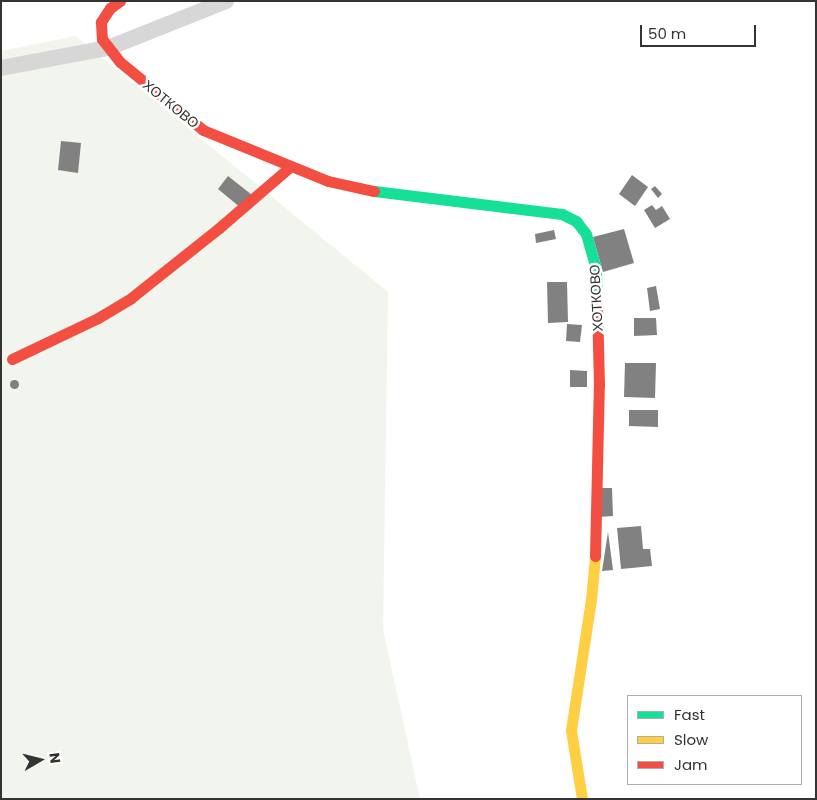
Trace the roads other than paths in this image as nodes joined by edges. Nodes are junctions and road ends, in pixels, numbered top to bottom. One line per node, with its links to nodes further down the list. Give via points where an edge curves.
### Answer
1 (120, 1): 3 (street, ХОТКОВО, via 110,8 101,22 102,39)
2 (226, 1): 3 (street)
3 (108, 48): 4 (street); 5 (street, ХОТКОВО, via 120,62 203,130)
4 (1, 68)
5 (290, 167): 6 (street, via 131,298 98,318); 7 (street, ХОТКОВО, via 328,181 378,192 562,214 576,221 586,234 596,270 599,385 597,527 592,591 570,730)
6 (12, 359)
7 (582, 799)

